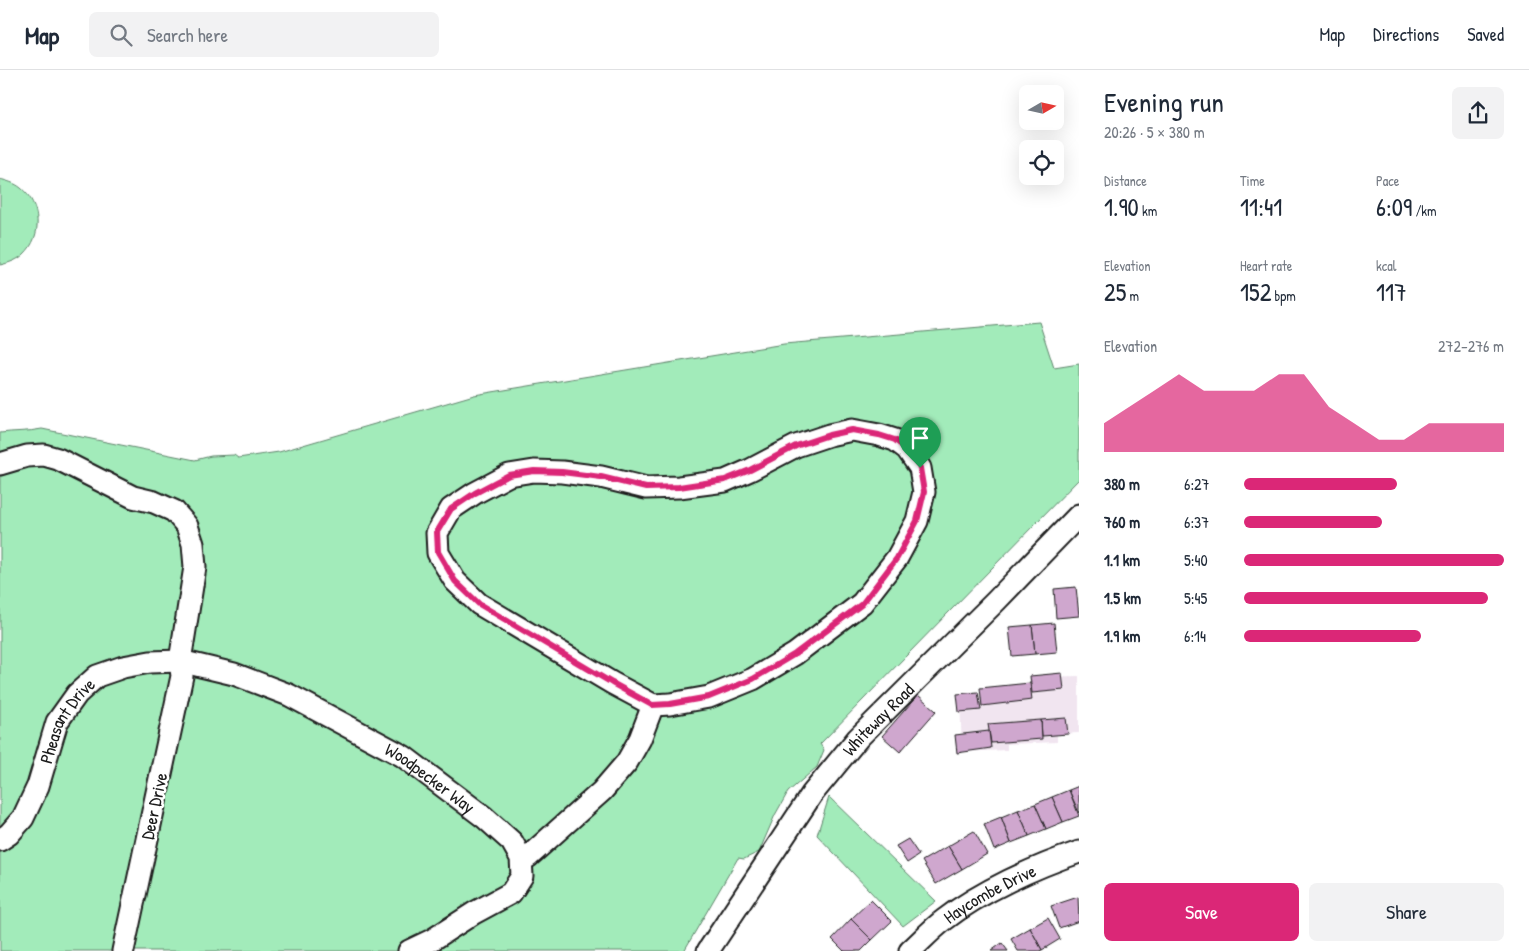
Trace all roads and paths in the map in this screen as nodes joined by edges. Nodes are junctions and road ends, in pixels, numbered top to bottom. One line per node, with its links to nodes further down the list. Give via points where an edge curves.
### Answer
1 (0, 464): 3 (street, Deer Drive, via 27,456 44,455 58,459 133,497 174,511 188,526 195,567)
2 (1079, 515): 10 (street, Whiteway Road, via 858,738 812,794)
3 (180, 660): 5 (street, Pheasant Drive, via 123,667 98,676 76,694 57,722 38,786 23,818); 7 (street, Woodpecker Way, via 234,674 289,695 403,756 484,817 512,842); 8 (street, Deer Drive, via 182,676)
4 (652, 705): 4 (street, via 479,604 455,581 438,552 437,532 451,509 509,475 534,471 601,477 646,488 679,487 725,480 796,446 852,430 895,440 907,449 920,468 924,492 917,521 897,558 862,604 795,654 753,679 709,697); 7 (street, via 640,739 621,770 543,844 528,857)
5 (0, 840)
6 (1079, 852): 11 (street, Haycombe Drive, via 989,891 945,919)
7 (521, 858): 9 (street, via 522,876 511,893)
8 (123, 951)
9 (409, 951)
10 (708, 951)
11 (910, 951)

